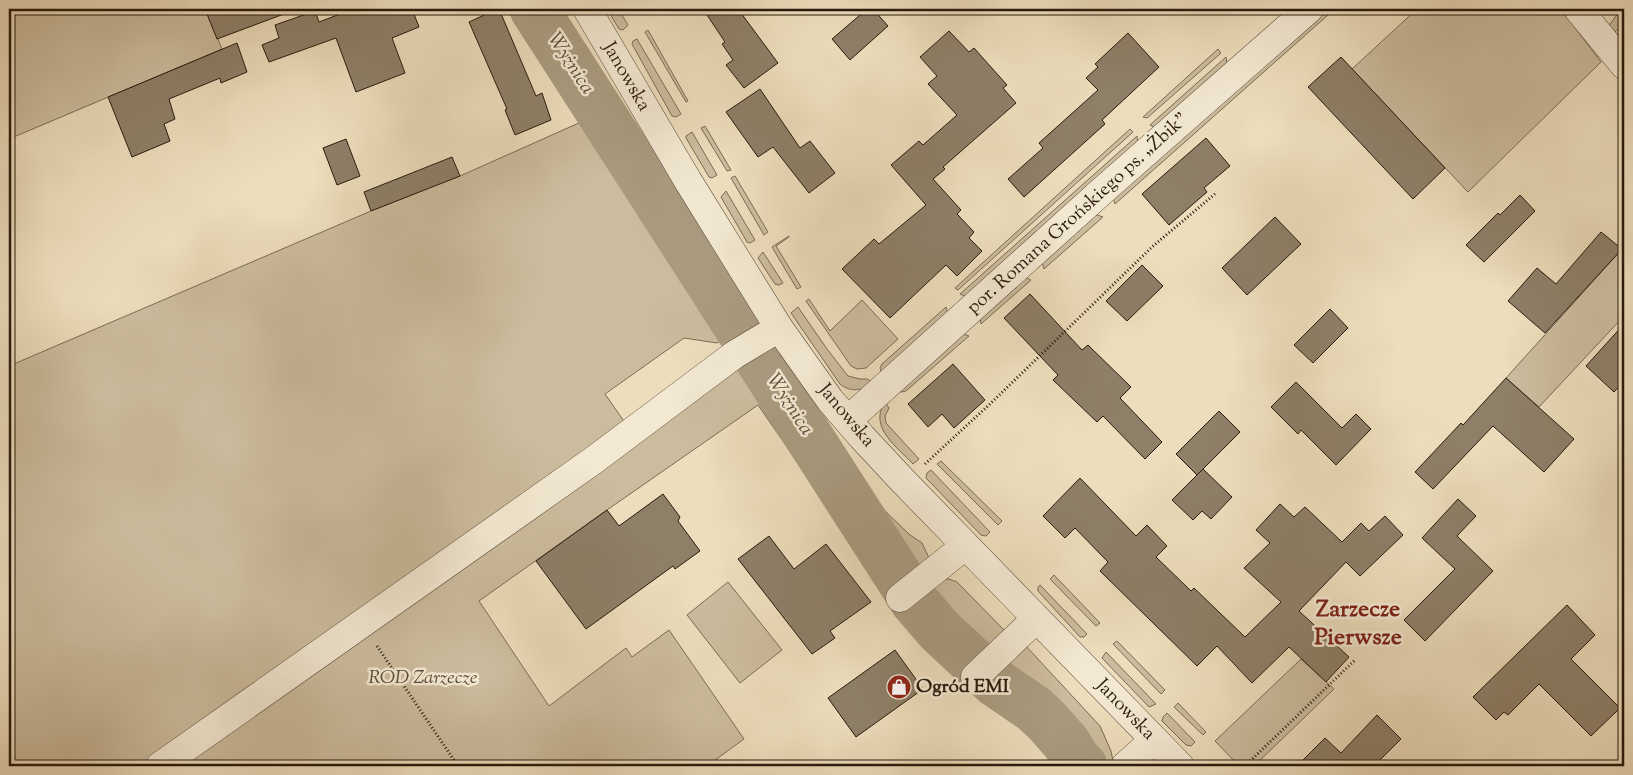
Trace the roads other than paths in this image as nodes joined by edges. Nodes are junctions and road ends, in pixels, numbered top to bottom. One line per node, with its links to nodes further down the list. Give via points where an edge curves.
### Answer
1 (587, 9): 5 (street, Janowska, via 688,181)
2 (1309, 9): 6 (street, por. Romana Grońskiego ps. „Żbik”)
3 (1578, 9): 4 (street)
4 (1624, 64)
5 (746, 345): 6 (street, Janowska, via 825,392); 12 (street, via 594,460)
6 (848, 420): 7 (street, Janowska)
7 (966, 546): 8 (street); 9 (street, Janowska)
8 (905, 594)
9 (1036, 619): 10 (street); 11 (street, Janowska)
10 (981, 671)
11 (1154, 740): 13 (street); 14 (street, Janowska)
12 (160, 766)
13 (1125, 766)
14 (1180, 766)

